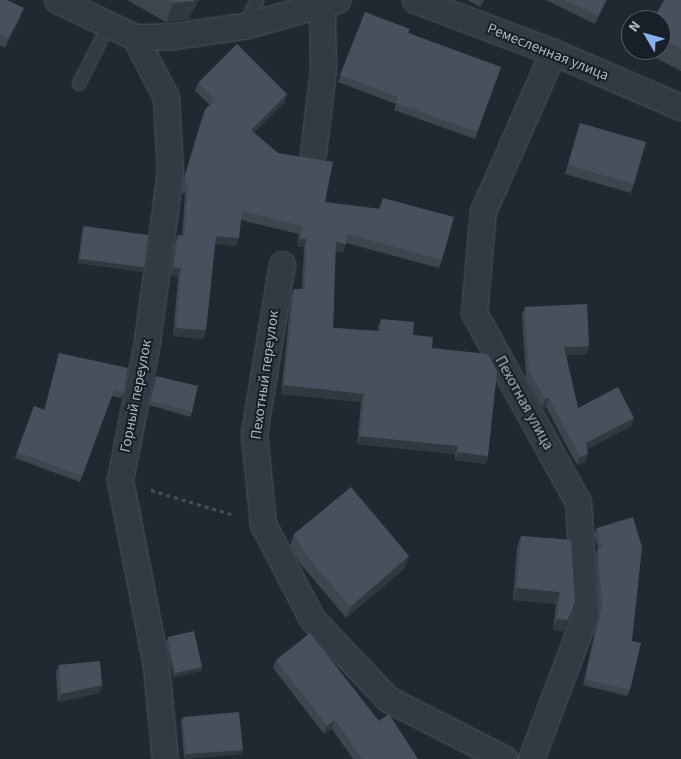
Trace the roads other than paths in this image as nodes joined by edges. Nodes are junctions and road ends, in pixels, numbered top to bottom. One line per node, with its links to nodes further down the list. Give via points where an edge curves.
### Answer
1 (57, 0): 5 (street)
2 (257, 0): 6 (lane)
3 (415, 0): 8 (street, Ремесленная улица)
4 (330, 1): 6 (street); 11 (street)
5 (109, 24): 7 (street); 9 (lane)
6 (244, 26): 7 (street, via 174,36)
7 (135, 37): 13 (street, Горный переулок, via 166,97 170,174 147,342 120,480 156,666)
8 (553, 52): 10 (street, Ремесленная улица); 15 (street, Пехотная улица, via 483,212 474,313 578,502 585,615)
9 (80, 84)
10 (681, 107)
11 (314, 153)
12 (282, 264): 14 (street, Пехотный переулок, via 254,434 263,524 312,619 388,699)
13 (166, 759)
14 (505, 759)
15 (531, 759)

